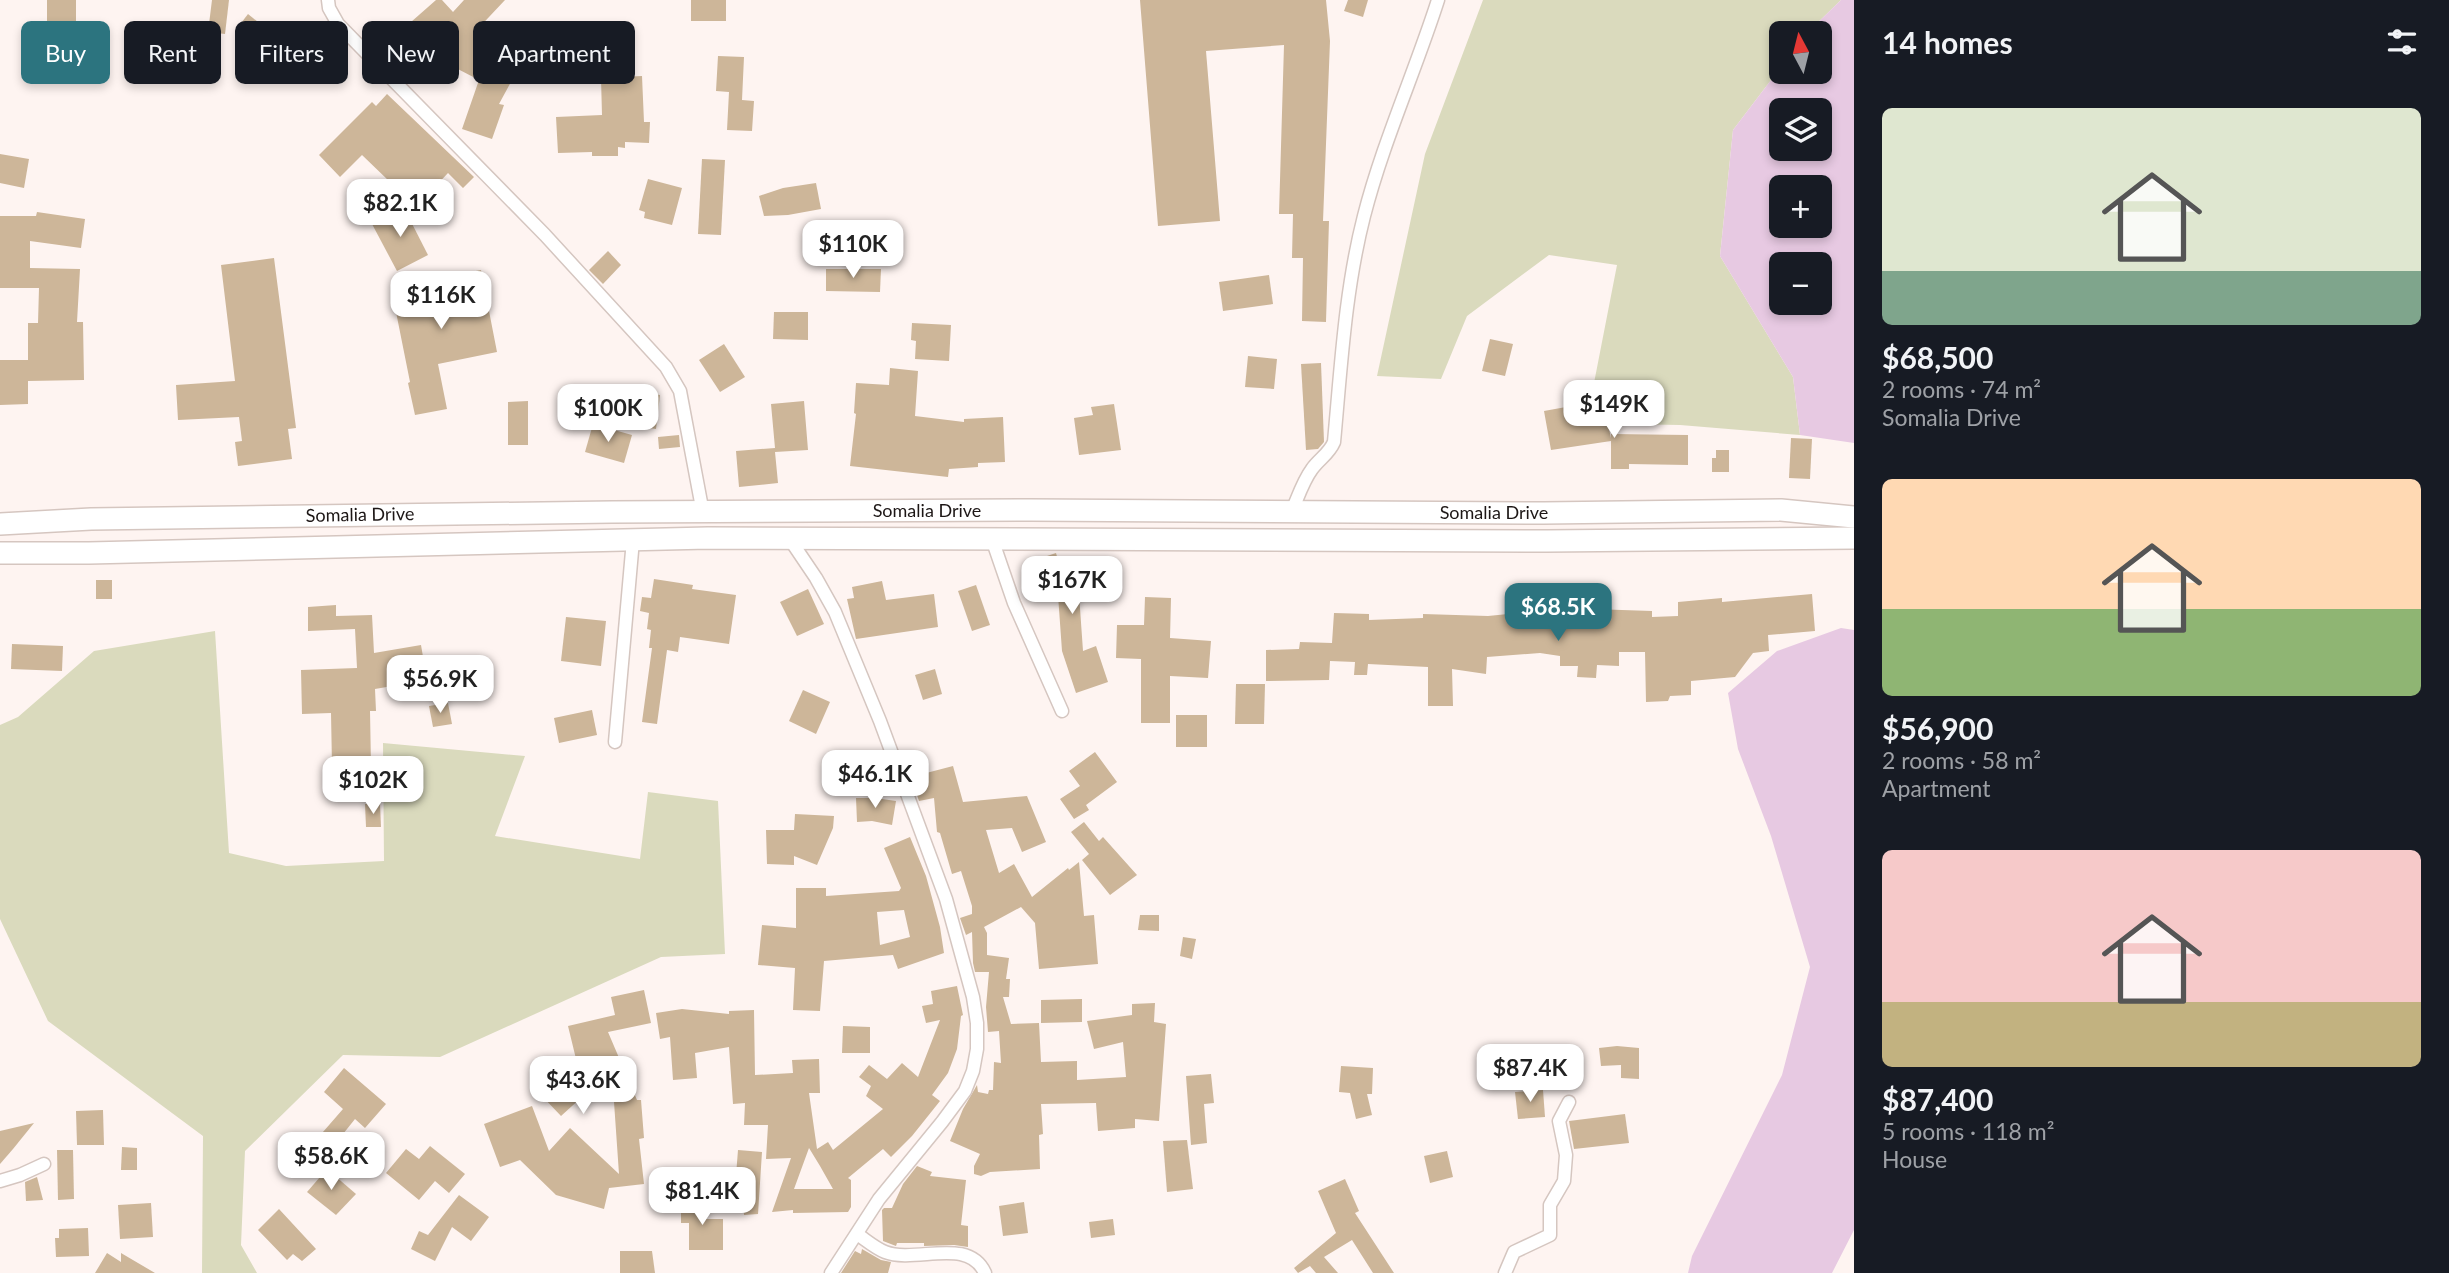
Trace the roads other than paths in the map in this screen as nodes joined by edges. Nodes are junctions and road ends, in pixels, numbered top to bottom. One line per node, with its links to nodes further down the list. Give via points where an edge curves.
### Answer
1 (328, 0): 4 (street, via 338,24 545,235 666,367 680,391)
2 (1438, 0): 3 (street, via 1364,216 1347,304 1334,442 1307,477)
3 (1292, 511): 4 (main road, Somalia Drive); 5 (main road, Somalia Drive, via 1781,510)
4 (703, 513): 6 (main road, Somalia Drive, via 91,519)
5 (1854, 517)
6 (0, 524)
7 (789, 538): 9 (main road, Somalia Drive); 10 (main road, Somalia Drive); 17 (street, via 835,612 880,721 946,899 977,1023 973,1071 965,1091 879,1199)
8 (1854, 538): 9 (main road, Somalia Drive)
9 (992, 539): 12 (street, via 1014,603)
10 (634, 540): 11 (main road, Somalia Drive); 13 (street)
11 (0, 553)
12 (1062, 711)
13 (615, 742)
14 (1569, 1102): 20 (street, via 1559,1121 1566,1155 1564,1181 1550,1205 1550,1235 1514,1252)
15 (44, 1164): 16 (street)
16 (0, 1181)
17 (857, 1234): 18 (street); 19 (street, via 884,1252 904,1256 970,1256)
18 (831, 1273)
19 (985, 1273)
20 (1505, 1273)

